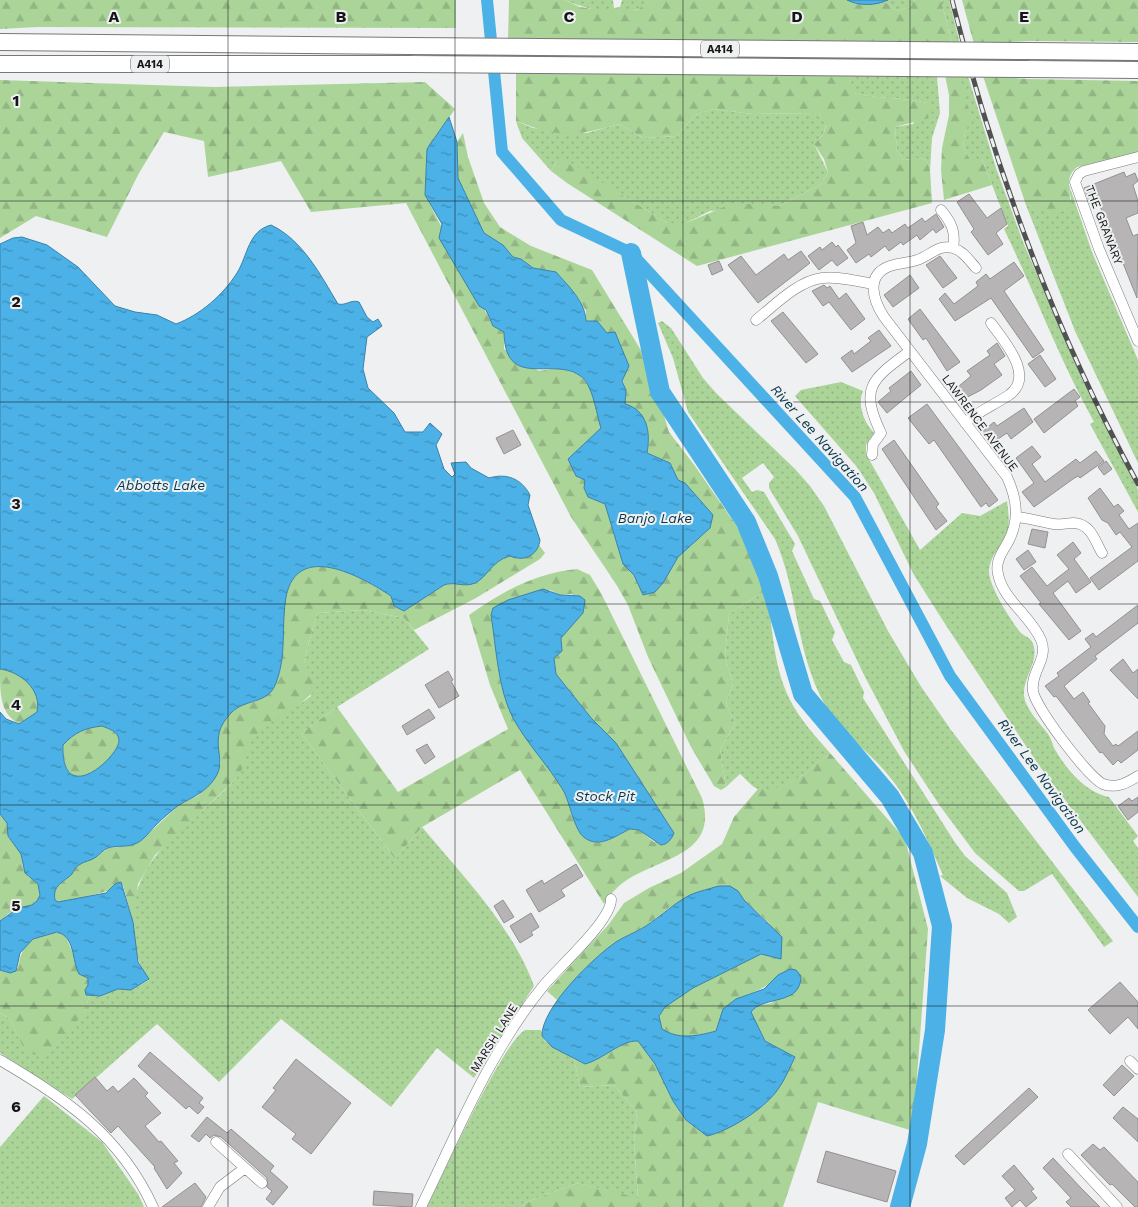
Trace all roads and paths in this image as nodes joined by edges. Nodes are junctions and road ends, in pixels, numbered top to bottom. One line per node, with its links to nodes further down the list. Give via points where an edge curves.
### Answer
1 (0, 42): 2 (highway, A414, bridge)
2 (1138, 52)
3 (0, 64): 4 (highway, A414, bridge)
4 (1138, 70)
5 (1138, 157): 12 (street, THE GRANARY, via 1084,171 1078,174 1075,182)
6 (941, 210): 7 (street, via 955,234)
7 (953, 248): 8 (street, via 965,255); 9 (street, via 945,247 919,260 888,266 877,274)
8 (976, 268)
9 (873, 284): 10 (street, via 816,279 802,285); 13 (street, LAWRENCE AVENUE, via 878,308)
10 (756, 320)
11 (991, 323): 14 (street, via 1015,357 1018,370 1016,385 1010,395)
12 (1138, 341)
13 (910, 351): 14 (street, LAWRENCE AVENUE); 15 (street, via 880,375 871,387 870,408 881,434 873,444)
14 (965, 423): 16 (street, LAWRENCE AVENUE, via 1007,477 1016,500)
15 (872, 455)
16 (1016, 517): 17 (street, via 1082,525 1092,533); 18 (street, LAWRENCE AVENUE, via 998,562 998,574 1002,586 1042,642 1043,656 1033,682 1037,704 1096,780 1113,786 1125,784)
17 (1102, 553)
18 (1138, 776)
19 (611, 899): 29 (street, MARSH LANE, via 609,910 595,930 537,994 505,1043 458,1126)
20 (0, 1060): 27 (street, via 49,1088 96,1127 127,1162)
21 (1130, 1061): 22 (street)
22 (1138, 1069)
23 (216, 1142): 25 (street)
24 (1068, 1154): 30 (street)
25 (245, 1168): 26 (street); 28 (street, via 220,1187)
26 (262, 1183)
27 (153, 1207)
28 (208, 1207)
29 (421, 1207)
30 (1117, 1207)

